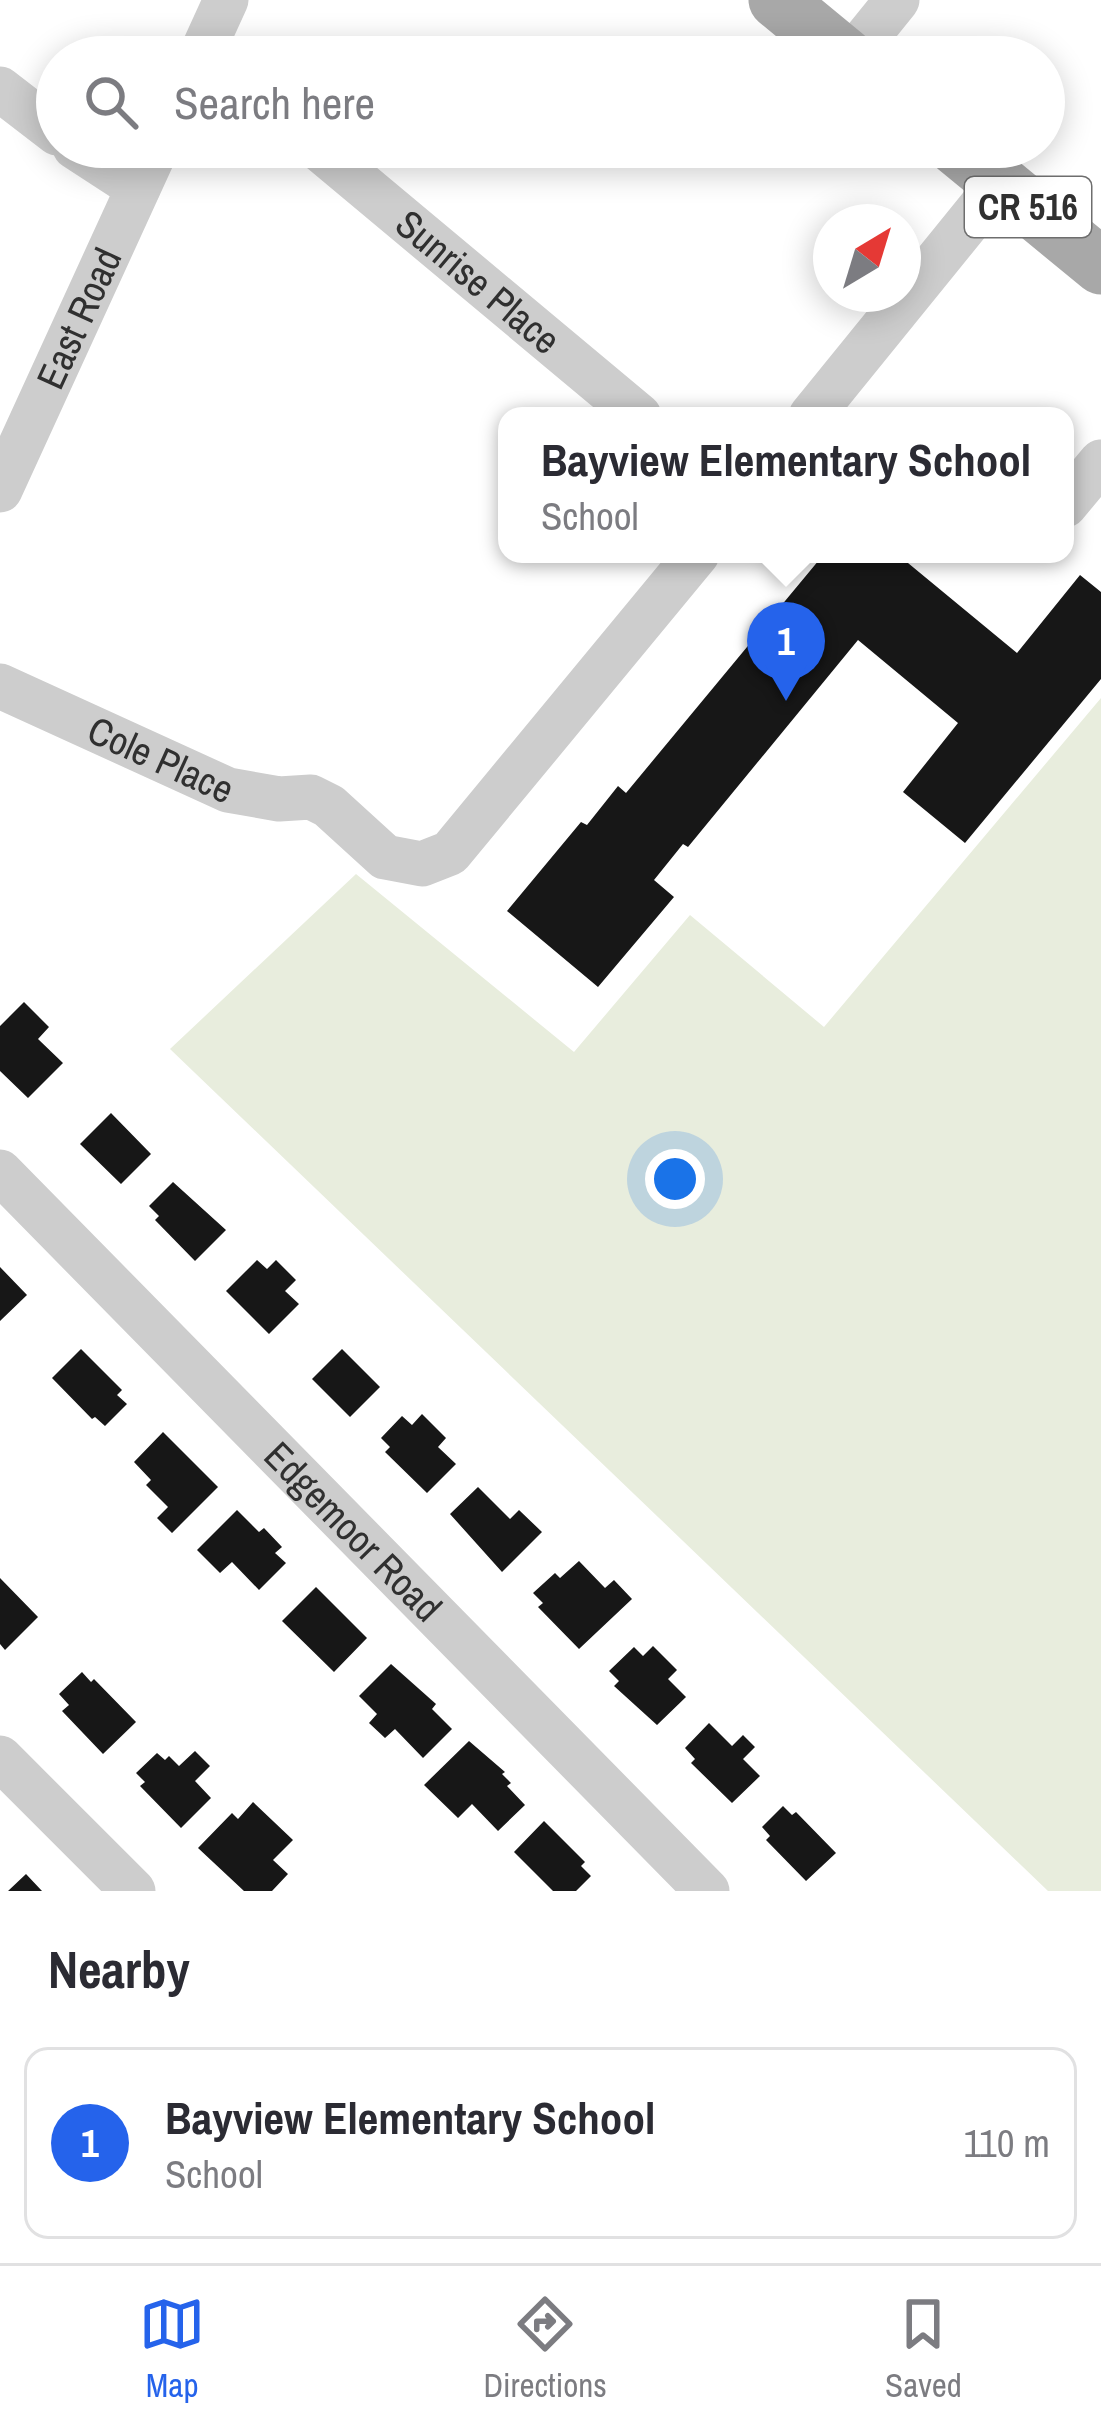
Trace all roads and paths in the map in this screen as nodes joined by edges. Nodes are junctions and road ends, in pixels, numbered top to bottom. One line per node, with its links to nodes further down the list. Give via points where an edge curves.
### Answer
1 (226, 0): 4 (street)
2 (777, 0): 5 (main road)
3 (898, 0): 6 (street)
4 (210, 36)
5 (822, 36)
6 (867, 36)
7 (0, 88): 8 (street)
8 (36, 116)
9 (107, 168): 14 (street)
10 (147, 168): 14 (street, East Road)
11 (341, 168): 16 (street, Sunrise Place)
12 (982, 168): 13 (main road, CR 516)
13 (1000, 183): 15 (main road, CR 516); 17 (street)
14 (138, 188): 19 (street, East Road)
15 (1100, 265)
16 (628, 407)
17 (836, 407)
18 (1101, 462): 20 (street)
19 (0, 490)
20 (1074, 494)
21 (690, 563): 22 (street, Cole Place, via 450,854 422,865 386,857 311,796 228,790)
22 (0, 686)
23 (0, 1172): 26 (street, Edgemoor Road)
24 (0, 1758): 25 (street)
25 (133, 1891)
26 (707, 1891)

